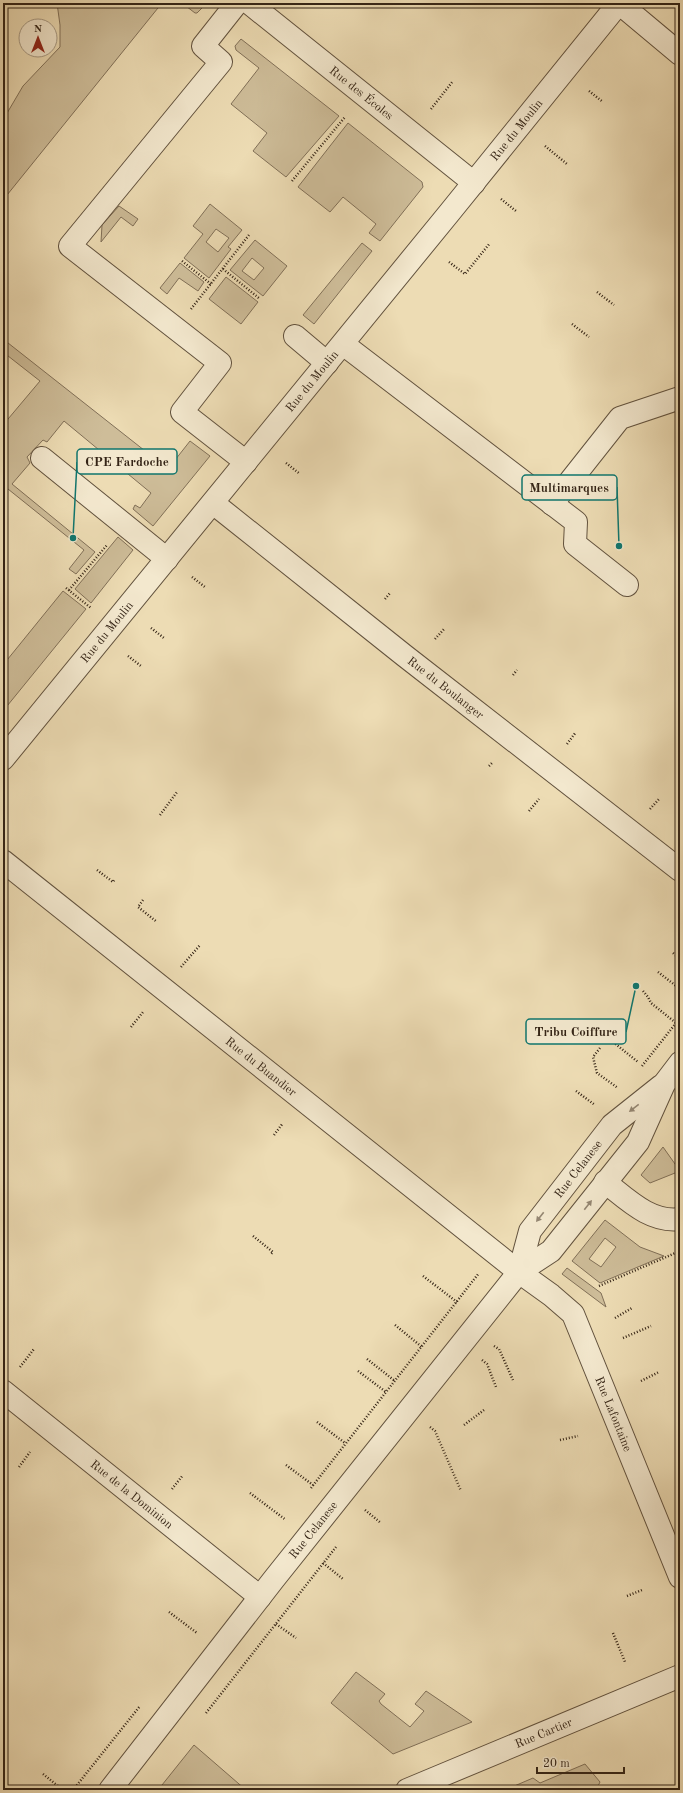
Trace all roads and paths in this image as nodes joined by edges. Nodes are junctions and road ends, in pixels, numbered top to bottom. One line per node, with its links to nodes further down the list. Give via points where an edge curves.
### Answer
1 (237, 3): 33 (street, via 203,46 221,62 70,246 220,363 182,412)
2 (249, 3): 13 (street, Rue des Écoles)
3 (619, 3): 4 (street); 13 (street, Rue du Moulin)
4 (680, 54)
5 (453, 81): 8 (path)
6 (589, 91): 7 (path)
7 (603, 102)
8 (431, 109)
9 (345, 117): 12 (path)
10 (545, 146): 11 (path)
11 (567, 164)
12 (292, 181)
13 (474, 183): 29 (street, Rue du Moulin)
14 (501, 199): 15 (path)
15 (516, 211)
16 (249, 235): 20 (path)
17 (490, 242): 19 (path, via 465,274)
18 (182, 261): 21 (path)
19 (449, 262)
20 (223, 269): 21 (path); 24 (path)
21 (211, 284): 23 (path)
22 (597, 292): 25 (path)
23 (202, 294)
24 (260, 299)
25 (614, 305)
26 (572, 324): 28 (path)
27 (295, 336): 30 (street)
28 (589, 337)
29 (343, 344): 30 (street, Rue du Moulin); 37 (street)
30 (327, 363): 33 (street, Rue du Moulin)
31 (680, 398): 37 (street, via 620,418)
32 (42, 458): 39 (street)
33 (246, 462): 36 (street, Rue du Moulin)
34 (286, 463): 35 (path)
35 (300, 474)
36 (213, 503): 39 (street, Rue du Moulin); 67 (street, Rue du Boulanger)
37 (552, 504): 41 (street, via 576,522 575,544)
38 (110, 542): 45 (path, via 67,589)
39 (167, 558): 56 (street, Rue du Moulin)
40 (192, 577): 42 (path)
41 (627, 586)
42 (205, 587)
43 (390, 593): 44 (path)
44 (385, 599)
45 (91, 608)
46 (150, 628): 48 (path)
47 (445, 628): 49 (path)
48 (164, 638)
49 (435, 639)
50 (128, 656): 51 (path)
51 (141, 666)
52 (517, 670): 53 (path)
53 (513, 675)
54 (576, 732): 55 (path)
55 (568, 744)
56 (3, 758)
57 (493, 762): 58 (path)
58 (488, 766)
59 (177, 792): 64 (path)
60 (539, 799): 63 (path)
61 (659, 799): 62 (path)
62 (650, 809)
63 (529, 811)
64 (160, 815)
65 (3, 861): 98 (street, Rue du Buandier)
66 (97, 870): 68 (path, via 113,882)
67 (680, 870)
68 (115, 879)
69 (143, 900): 70 (path, via 138,907)
70 (157, 922)
71 (200, 945): 74 (path)
72 (673, 954): 73 (path)
73 (680, 959)
74 (181, 967)
75 (658, 972): 76 (path)
76 (680, 989)
77 (643, 991): 80 (path, via 651,1004)
78 (144, 1012): 81 (path)
79 (680, 1018): 80 (path)
80 (676, 1023): 84 (path)
81 (131, 1027)
82 (612, 1042): 85 (path)
83 (600, 1048): 89 (path, via 593,1057 597,1073)
84 (650, 1055)
85 (638, 1062)
86 (680, 1063): 87 (street, Rue Celanese)
87 (664, 1084): 93 (street, Rue Celanese, via 638,1142); 98 (street, Rue Celanese, one-way to 98, via 612,1125 530,1230)
88 (576, 1091): 90 (path)
89 (623, 1091)
90 (600, 1109)
91 (283, 1123): 92 (path)
92 (274, 1135)
93 (606, 1182): 94 (street, via 638,1208 663,1218); 98 (street, Rue Celanese, one-way to 93, via 551,1251)
94 (680, 1219)
95 (253, 1236): 97 (path, via 274,1252)
96 (680, 1251): 101 (path)
97 (271, 1254)
98 (519, 1272): 151 (street, Rue Lafontaine, via 551,1296 575,1319); 155 (street, Rue Celanese)
99 (423, 1276): 102 (path)
100 (475, 1278): 102 (path)
101 (599, 1286)
102 (457, 1302): 110 (path)
103 (632, 1308): 104 (path)
104 (614, 1318)
105 (396, 1325): 110 (path)
106 (651, 1326): 107 (path)
107 (623, 1338)
108 (498, 1339): 109 (path)
109 (494, 1346): 112 (path); 120 (path, via 499,1349)
110 (422, 1347): 121 (path)
111 (34, 1349): 117 (path)
112 (490, 1350)
113 (486, 1355): 115 (path)
114 (367, 1359): 121 (path)
115 (482, 1360): 116 (path); 123 (path, via 487,1364)
116 (478, 1366)
117 (20, 1367)
118 (358, 1370): 125 (path)
119 (659, 1372): 122 (path)
120 (513, 1380)
121 (395, 1381): 125 (path)
122 (641, 1381)
123 (496, 1387)
124 (3, 1391): 155 (street, Rue de la Dominion)
125 (386, 1392): 134 (path)
126 (484, 1410): 129 (path)
127 (435, 1421): 130 (path)
128 (317, 1422): 134 (path)
129 (464, 1425)
130 (430, 1427): 131 (path); 142 (path, via 435,1431)
131 (425, 1433)
132 (578, 1436): 133 (path)
133 (560, 1440)
134 (345, 1443): 139 (path)
135 (30, 1452): 137 (path)
136 (286, 1465): 139 (path)
137 (19, 1467)
138 (183, 1475): 140 (path)
139 (313, 1485): 141 (path)
140 (172, 1489)
141 (309, 1490)
142 (461, 1491)
143 (250, 1493): 147 (path)
144 (370, 1504): 145 (path)
145 (365, 1510): 146 (path); 148 (path)
146 (360, 1516)
147 (286, 1520)
148 (381, 1523)
149 (337, 1545): 150 (path)
150 (323, 1563): 152 (path); 157 (path)
151 (680, 1576)
152 (343, 1579)
153 (642, 1590): 154 (path)
154 (627, 1596)
155 (260, 1597): 166 (street, Rue Celanese)
156 (169, 1612): 158 (path)
157 (276, 1624): 160 (path); 163 (path)
158 (197, 1633)
159 (613, 1633): 161 (path)
160 (296, 1638)
161 (625, 1662)
162 (680, 1676): 167 (street, Rue Cartier)
163 (202, 1717)
164 (43, 1774): 165 (path)
165 (63, 1790)
166 (110, 1790)
167 (408, 1790)

